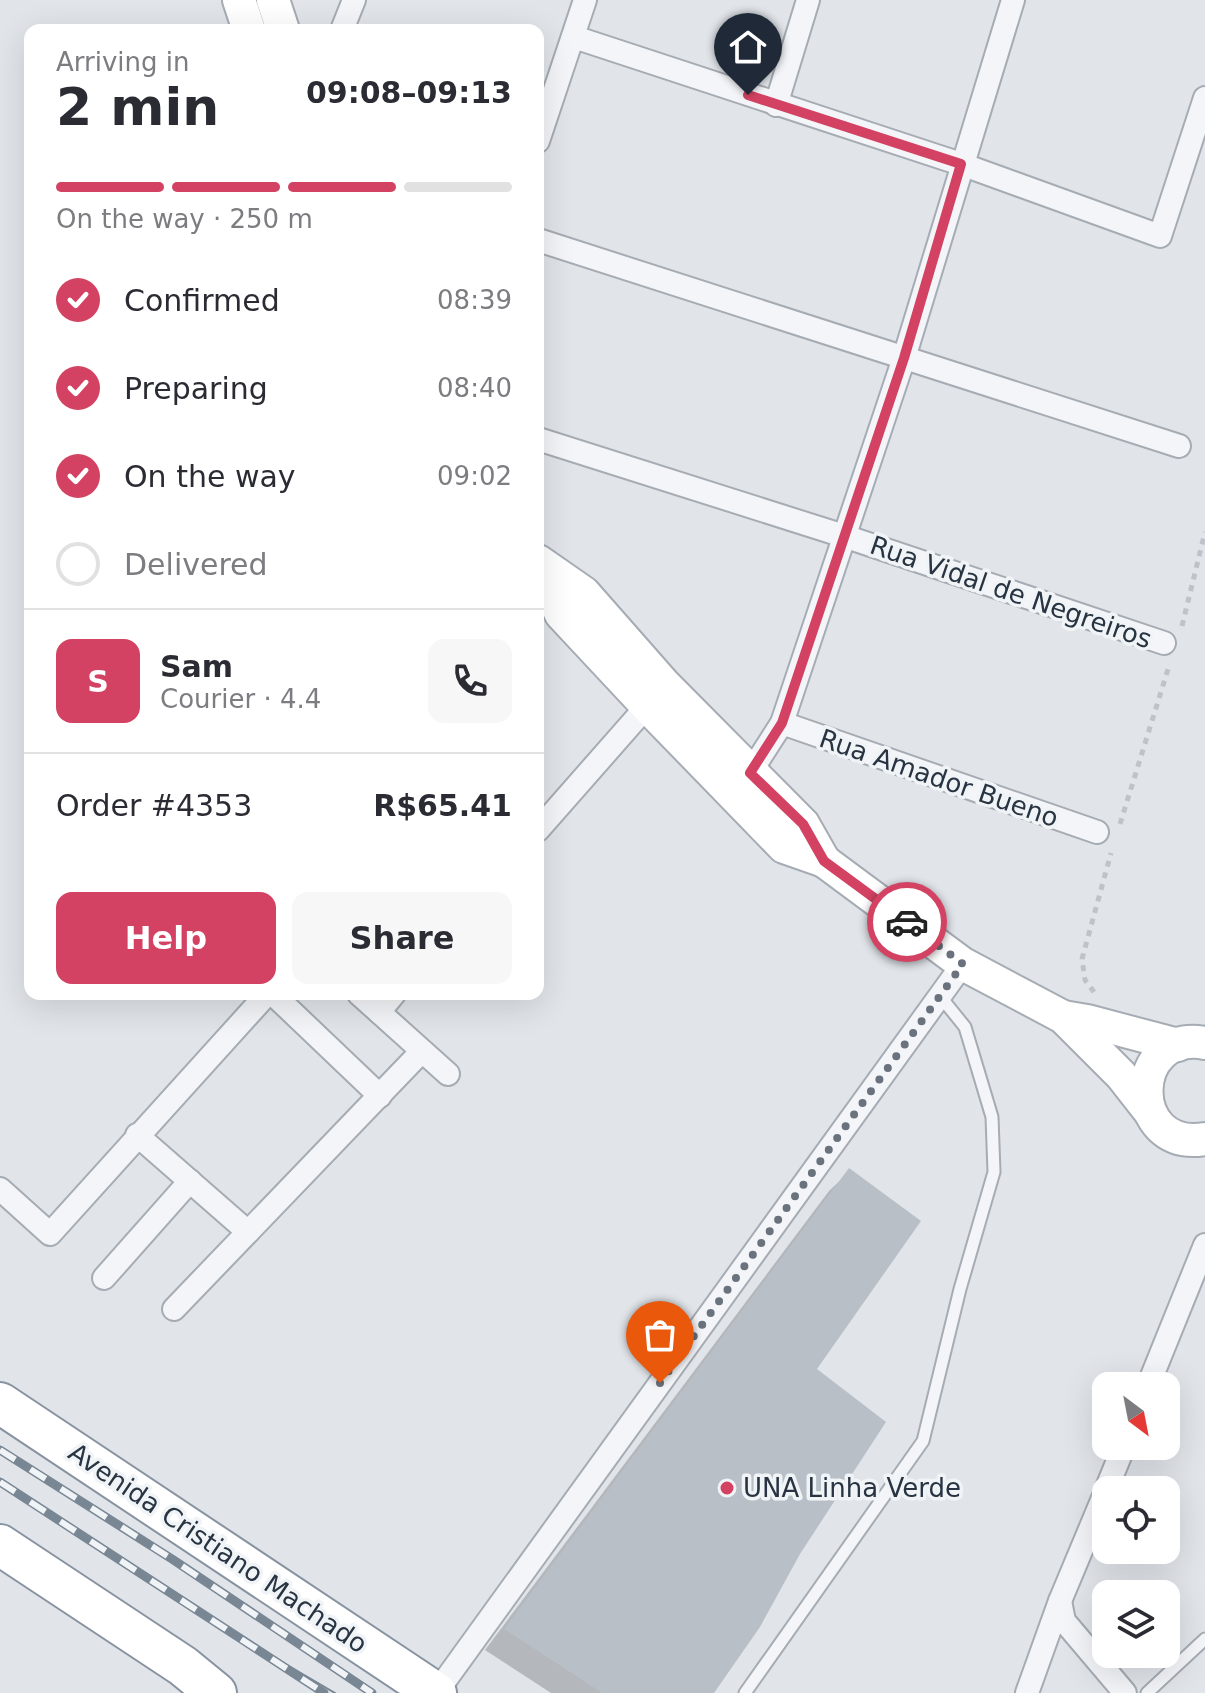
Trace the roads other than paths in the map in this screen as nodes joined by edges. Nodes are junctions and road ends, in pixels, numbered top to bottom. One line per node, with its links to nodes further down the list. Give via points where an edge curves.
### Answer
1 (239, 0): 7 (street)
2 (273, 0): 8 (street)
3 (354, 0): 9 (street)
4 (585, 0): 10 (street)
5 (808, 0): 12 (street)
6 (1013, 0): 14 (street)
7 (247, 24)
8 (281, 24)
9 (344, 24)
10 (574, 37): 12 (street); 13 (street)
11 (1205, 98): 14 (street, via 1160,236)
12 (776, 105): 14 (street)
13 (544, 124)
14 (961, 164): 16 (street)
15 (544, 242): 16 (street)
16 (904, 358): 18 (street); 19 (street)
17 (544, 441): 19 (street, Rua Vidal de Negreiros)
18 (1179, 446)
19 (844, 536): 22 (street, Rua Vidal de Negreiros); 24 (street)
20 (544, 567): 25 (street, via 584,593)
21 (544, 576): 23 (street, via 561,614)
22 (1171, 647)
23 (647, 706): 26 (street); 28 (street, via 784,847)
24 (782, 723): 25 (street); 27 (street, Rua Amador Bueno)
25 (750, 773): 28 (street, via 803,824)
26 (544, 823)
27 (1106, 836)
28 (824, 861): 29 (street)
29 (963, 964): 30 (street); 36 (street)
30 (940, 996): 59 (street); 60 (lane, via 965,1027 992,1117 994,1172 923,1441)
31 (261, 1000): 42 (street)
32 (279, 1000): 40 (street)
33 (366, 1000): 35 (street)
34 (389, 1000): 35 (street)
35 (379, 1012): 38 (street)
36 (1063, 1017): 37 (street); 41 (street)
37 (1194, 1041): 41 (street, via 1163,1054 1151,1068 1146,1085)
38 (422, 1051): 39 (street); 40 (street)
39 (448, 1074)
40 (380, 1096): 46 (street)
41 (1150, 1112): 43 (street, via 1165,1131)
42 (137, 1135): 44 (street); 45 (street, via 50,1234)
43 (1199, 1145)
44 (190, 1181): 46 (street); 48 (street)
45 (0, 1189)
46 (248, 1232): 49 (street)
47 (1205, 1245): 50 (street)
48 (104, 1278)
49 (174, 1309)
50 (1154, 1372)
51 (0, 1403): 59 (highway, Avenida Cristiano Machado)
52 (1092, 1524): 54 (street)
53 (0, 1545): 56 (highway)
54 (1060, 1601): 61 (street); 62 (street, via 1064,1621)
55 (1205, 1639): 63 (lane)
56 (183, 1666): 57 (highway); 58 (highway)
57 (216, 1693)
58 (240, 1693)
59 (436, 1693)
60 (745, 1693)
61 (1027, 1693)
62 (1125, 1693)
63 (1147, 1693)

